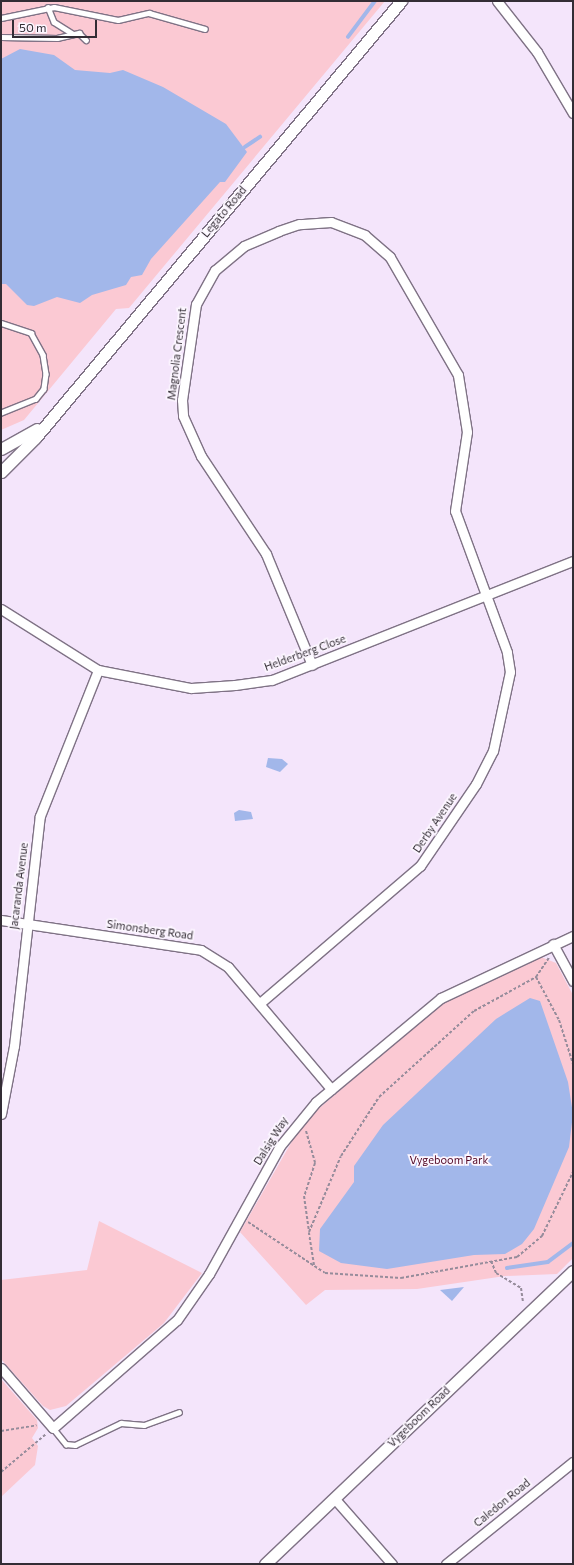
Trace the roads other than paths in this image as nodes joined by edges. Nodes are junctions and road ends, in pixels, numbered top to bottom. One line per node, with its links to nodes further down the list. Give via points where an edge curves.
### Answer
1 (401, 1): 12 (street, Legato Road)
2 (497, 1): 9 (street, via 537,52)
3 (48, 7): 4 (lane); 5 (lane, via 118,20 149,13); 6 (lane, via 54,22)
4 (1, 18)
5 (205, 29)
6 (74, 34): 7 (lane, via 57,38); 8 (lane, via 81,34)
7 (1, 37)
8 (86, 40)
9 (573, 113)
10 (1, 323): 11 (lane, via 31,333 43,355 46,374 44,389 36,400)
11 (1, 413)
12 (47, 423): 13 (street, Legato Road); 14 (street, Legato Road)
13 (1, 449)
14 (1, 472)
15 (573, 561): 16 (street, Helderberg Close)
16 (486, 595): 18 (street, Helderberg Close); 18 (street, Magnolia Crescent, via 454,511 467,432 458,375 380,246 365,234 331,222 299,224 279,231 227,257 204,285 192,325 182,400 191,437 266,554); 25 (street, Derby Avenue, via 507,652 510,672 499,732 476,784 420,866)
17 (1, 609): 19 (street, Helderberg Close)
18 (312, 665): 19 (street, Helderberg Close, via 272,680 191,688)
19 (98, 670): 21 (street, Jacaranda Avenue, via 43,806)
20 (1, 920): 21 (street, Simonsberg Road)
21 (26, 922): 25 (street, Simonsberg Road, via 201,950 228,967); 27 (street, Jacaranda Avenue, via 14,1046)
22 (573, 936): 23 (street, Dalsig Way)
23 (555, 947): 24 (street); 26 (street, Dalsig Way, via 441,998)
24 (573, 981)
25 (260, 1004): 26 (street, Simonsberg Road)
26 (331, 1089): 31 (street, Dalsig Way, via 302,1116 280,1146 209,1274 177,1320)
27 (1, 1114)
28 (573, 1271): 33 (street, Vygeboom Road)
29 (1, 1368): 31 (street)
30 (179, 1412): 31 (lane, via 144,1425 120,1423 75,1445 66,1444)
31 (51, 1426)
32 (573, 1462): 36 (street, Caledon Road)
33 (334, 1498): 34 (street, Vygeboom Road); 35 (street)
34 (265, 1564)
35 (392, 1564)
36 (446, 1564)

